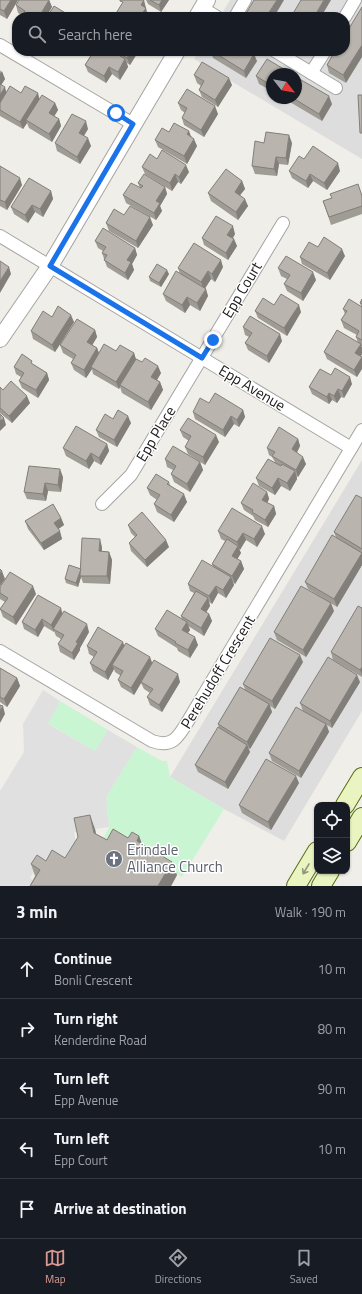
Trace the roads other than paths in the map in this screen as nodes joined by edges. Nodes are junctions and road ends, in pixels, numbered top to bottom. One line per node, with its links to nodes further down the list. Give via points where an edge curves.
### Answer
1 (245, 0): 3 (street)
2 (355, 0): 4 (street)
3 (238, 12)
4 (348, 12)
5 (0, 45): 6 (street)
6 (12, 52)
7 (19, 56): 13 (street)
8 (174, 56): 13 (street)
9 (282, 56): 11 (street)
10 (322, 56): 11 (street)
11 (311, 73): 12 (street)
12 (336, 88)
13 (133, 124): 16 (street)
14 (283, 223): 18 (street, Epp Court)
15 (0, 236): 16 (street, Epp Avenue)
16 (50, 266): 17 (street); 18 (street, Epp Avenue)
17 (0, 339)
18 (202, 358): 20 (street, Epp Avenue); 21 (street, Epp Place, via 131,475)
19 (362, 430): 20 (street, Perehudoff Crescent)
20 (351, 448): 22 (street, Perehudoff Crescent, via 188,722 171,742 152,741)
21 (102, 504)
22 (0, 651)
23 (362, 777): 24 (main road)
24 (347, 802)
25 (362, 817): 26 (main road)
26 (349, 838)
27 (314, 856): 29 (main road, one-way to 29)
28 (328, 874): 30 (main road)
29 (296, 886)
30 (320, 886)

